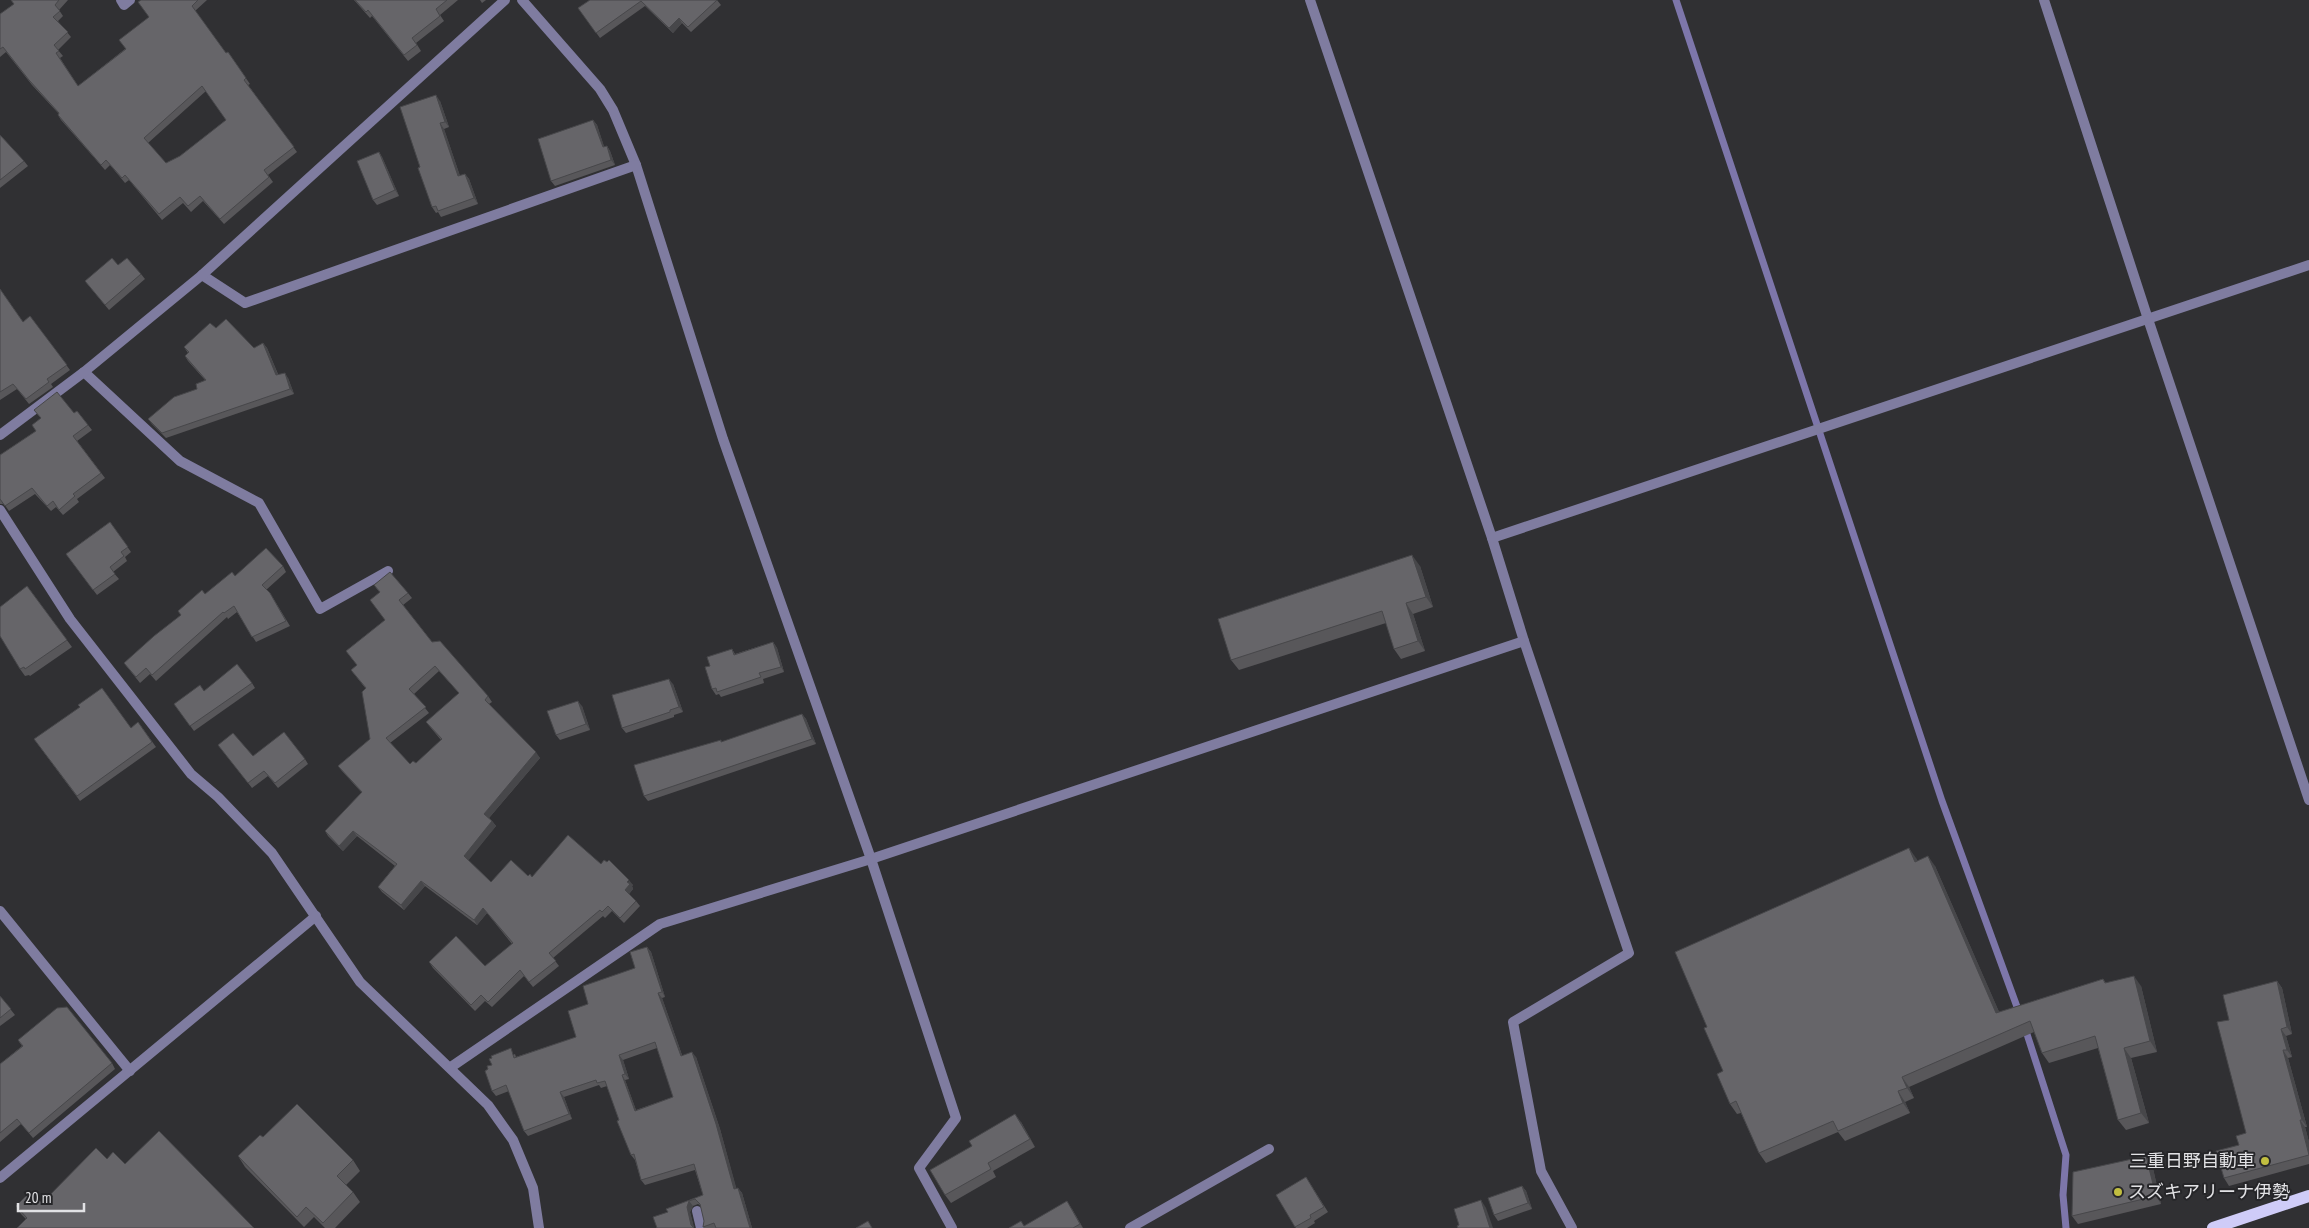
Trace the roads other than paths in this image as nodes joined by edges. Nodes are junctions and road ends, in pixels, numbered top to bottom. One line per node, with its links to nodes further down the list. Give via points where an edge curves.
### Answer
1 (121, 0): 2 (street, via 124,5)
2 (130, 0)
3 (505, 0): 9 (street)
4 (522, 0): 7 (street, via 600,89 613,110)
5 (1310, 0): 14 (street)
6 (2044, 0): 10 (street)
7 (636, 164): 9 (street, via 245,303); 18 (street, via 723,439)
8 (2309, 265): 10 (street)
9 (202, 274): 11 (street)
10 (2148, 319): 14 (street); 17 (street)
11 (84, 372): 12 (street); 15 (street, via 180,461 259,503 320,609)
12 (0, 436)
13 (0, 510): 20 (street, via 70,619 142,713 192,774 272,853)
14 (1492, 538): 16 (street)
15 (388, 571)
16 (1524, 641): 18 (street); 31 (street, via 1629,954 1512,1022 1541,1171)
17 (2309, 800)
18 (871, 859): 21 (street, via 660,924); 29 (street, via 956,1118 919,1168)
19 (0, 911): 22 (street)
20 (316, 916): 21 (street, via 360,982); 22 (street)
21 (451, 1067): 27 (street, via 488,1105 513,1140 533,1188)
22 (130, 1071): 24 (street)
23 (1269, 1149): 30 (street)
24 (0, 1178)
25 (2309, 1196): 32 (main road)
26 (697, 1211): 28 (street)
27 (539, 1228)
28 (702, 1228)
29 (952, 1228)
30 (1130, 1228)
31 (1572, 1228)
32 (2212, 1228)

